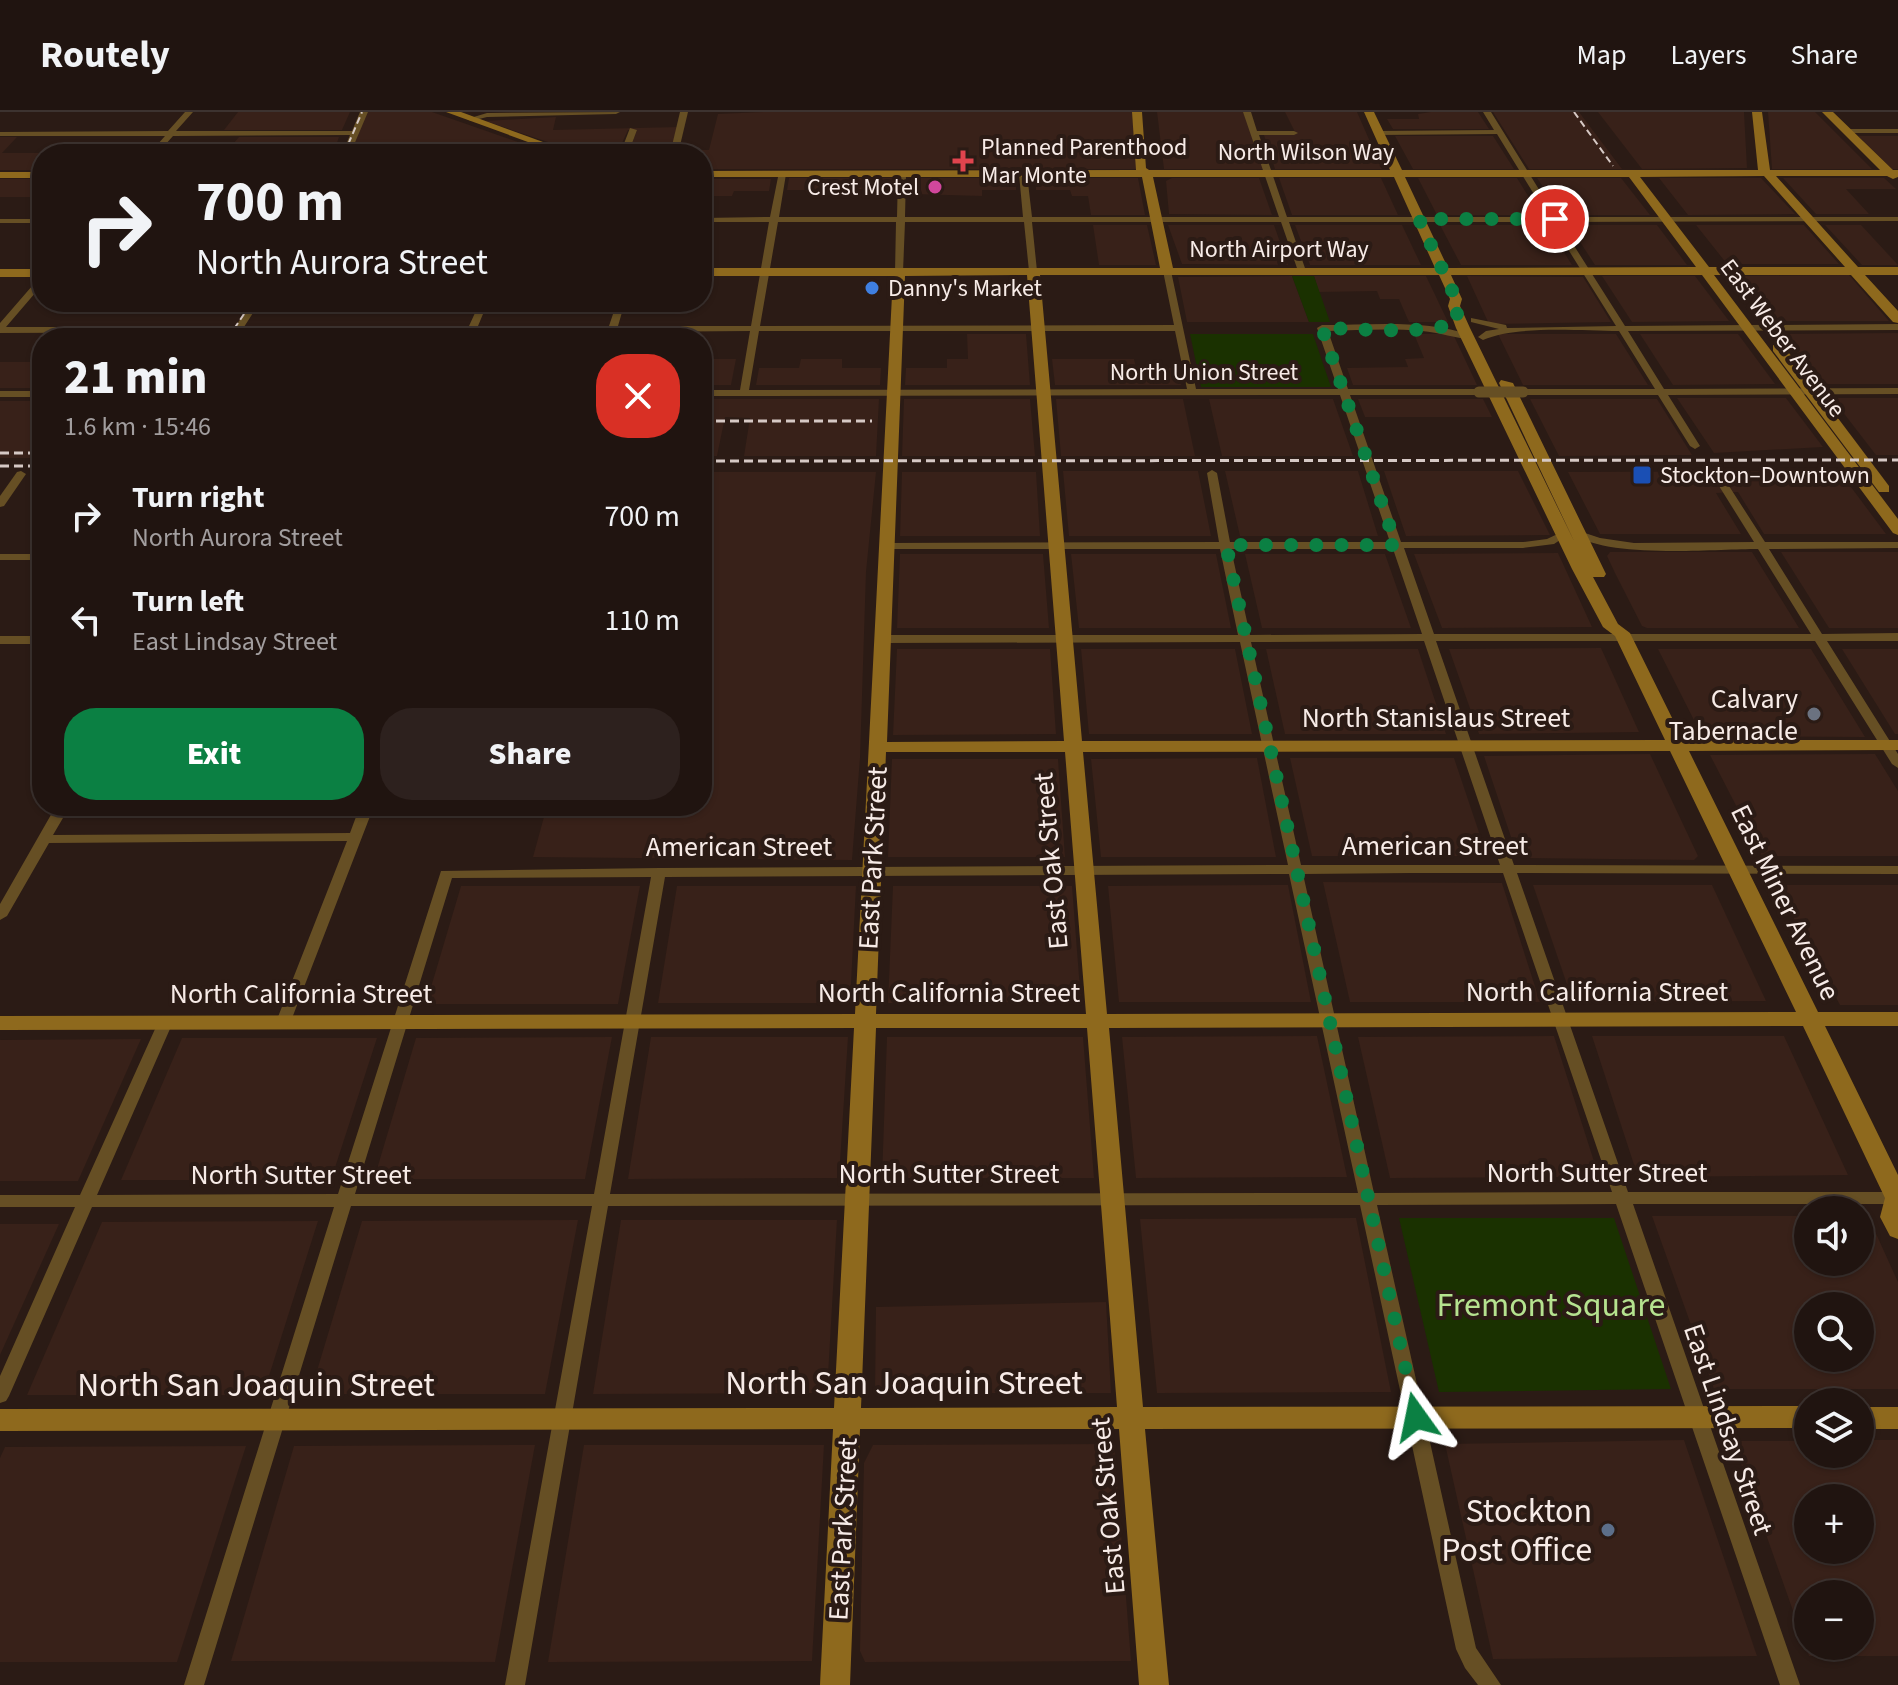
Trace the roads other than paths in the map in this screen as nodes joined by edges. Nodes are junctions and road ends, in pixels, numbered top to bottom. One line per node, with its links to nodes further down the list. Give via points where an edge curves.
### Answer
1 (189, 112): 25 (street)
2 (356, 112): 20 (street)
3 (364, 112): 20 (street)
4 (451, 112): 15 (street)
5 (484, 112): 15 (street)
6 (616, 112): 15 (street)
7 (684, 112): 31 (street)
8 (1137, 112): 40 (street, via 1141,169)
9 (1146, 112): 40 (street, via 1152,170)
10 (1247, 112): 21 (street)
11 (1369, 112): 23 (street, East Miner Avenue)
12 (1487, 112): 19 (street)
13 (1757, 112): 35 (street)
14 (1827, 112): 17 (street)
15 (471, 119): 29 (street)
16 (633, 130): 30 (street)
17 (1847, 131): 18 (street); 44 (street)
18 (1898, 131)
19 (1500, 132): 23 (street); 33 (street)
20 (351, 133): 25 (street); 27 (street); 28 (street)
21 (1254, 133): 22 (street); 41 (street)
22 (1294, 133)
23 (1378, 133): 32 (street, East Miner Avenue)
24 (0, 134): 25 (street)
25 (170, 134): 26 (street)
26 (162, 144)
27 (344, 144)
28 (348, 144)
29 (542, 144)
30 (628, 144)
31 (676, 144)
32 (1397, 173): 33 (street, North Wilson Way); 41 (street, North Wilson Way); 45 (street, East Miner Avenue)
33 (1526, 173): 34 (street, North Wilson Way); 46 (street)
34 (1638, 173): 35 (street, North Wilson Way); 47 (street, East Weber Avenue)
35 (1766, 173): 44 (street, North Wilson Way); 48 (street)
36 (712, 174): 37 (street, North Wilson Way)
37 (782, 174): 38 (street, North Wilson Way); 51 (street)
38 (902, 174): 39 (street, North Wilson Way); 52 (street, East Park Street)
39 (1023, 174): 40 (street, North Wilson Way); 53 (street, East Oak Street)
40 (1147, 174): 41 (street, North Wilson Way); 54 (street)
41 (1267, 174): 55 (street)
42 (0, 175): 43 (street)
43 (32, 175)
44 (1895, 176)
45 (1419, 219): 46 (street); 55 (street); 61 (street, East Miner Avenue)
46 (1555, 219): 47 (street); 62 (street)
47 (1673, 219): 48 (street); 63 (street, East Weber Avenue); 69 (street, East Weber Avenue)
48 (1809, 219): 49 (street); 64 (street)
49 (1898, 219)
50 (712, 220): 51 (street)
51 (774, 220): 52 (street); 67 (street)
52 (901, 220): 53 (street); 68 (street, East Park Street)
53 (1029, 220): 54 (street); 58 (street, East Oak Street)
54 (1156, 220): 55 (street); 59 (street)
55 (1284, 220): 60 (street)
56 (0, 221): 57 (street)
57 (32, 221)
58 (1033, 271): 59 (street, North Airport Way); 68 (street, North Airport Way); 85 (street, East Oak Street)
59 (1167, 271): 60 (street, North Airport Way); 80 (street)
60 (1302, 271): 61 (street, North Airport Way)
61 (1442, 271): 62 (street, North Airport Way); 73 (street, East Miner Avenue)
62 (1588, 271): 69 (street, North Airport Way); 81 (street)
63 (1721, 271): 64 (street, North Airport Way); 69 (street, North Airport Way); 78 (street, East Weber Avenue)
64 (1855, 271): 65 (street, North Airport Way); 75 (street)
65 (1898, 271)
66 (712, 272): 67 (street, North Airport Way)
67 (764, 272): 68 (street, North Airport Way); 83 (street)
68 (899, 272): 84 (street, East Park Street)
69 (1704, 272): 77 (street, East Weber Avenue)
70 (0, 273): 71 (street)
71 (32, 273)
72 (32, 292): 82 (street)
73 (1456, 299): 74 (street, East Miner Avenue); 76 (street, East Miner Avenue, via 1468,306)
74 (1459, 319): 86 (street, via 1450,326); 90 (street, East Miner Avenue)
75 (1898, 319)
76 (1474, 320): 87 (street); 90 (street, East Miner Avenue)
77 (1746, 327): 78 (street); 81 (street); 92 (street, East Weber Avenue)
78 (1762, 327): 79 (street); 93 (street, East Weber Avenue)
79 (1898, 327)
80 (1178, 328): 85 (street); 96 (street)
81 (1624, 328): 87 (street); 91 (street)
82 (0, 329): 88 (street)
83 (755, 329): 84 (street); 89 (street); 99 (street)
84 (896, 329): 85 (street); 95 (street, East Park Street)
85 (1037, 329): 100 (street, East Oak Street)
86 (1423, 329): 90 (street); 97 (street, East Lindsay Street, via 1322,328)
87 (1519, 329): 90 (street)
88 (32, 330)
89 (712, 331)
90 (1476, 337): 110 (street, East Miner Avenue)
91 (1663, 391): 92 (street, North Union Street); 97 (street, North Union Street, bridge); 103 (street)
92 (1792, 391): 93 (street, North Union Street); 109 (street, East Weber Avenue)
93 (1810, 391): 94 (street, North Union Street); 108 (street, East Weber Avenue)
94 (1898, 391)
95 (893, 392): 99 (street, North Union Street); 100 (street, North Union Street); 116 (street, East Park Street)
96 (1192, 392): 97 (street, North Union Street); 100 (street, North Union Street)
97 (1344, 392): 112 (street, East Lindsay Street)
98 (712, 393): 99 (street, North Union Street)
99 (744, 393)
100 (1041, 393): 117 (street, East Oak Street)
101 (0, 394): 102 (street)
102 (32, 394)
103 (1695, 446)
104 (1212, 473): 111 (street)
105 (21, 474): 107 (street)
106 (1724, 486): 114 (street)
107 (1, 502)
108 (1898, 508)
109 (1898, 530)
110 (1572, 534): 113 (street); 118 (street); 121 (street, East Miner Avenue)
111 (1226, 545): 112 (street); 117 (street); 125 (street)
112 (1396, 545): 113 (street); 126 (street, East Lindsay Street)
113 (1523, 545): 121 (street)
114 (1760, 545): 115 (street); 118 (street); 123 (street)
115 (1898, 545)
116 (887, 546): 117 (street); 127 (street, East Park Street)
117 (1056, 546): 128 (street, East Oak Street)
118 (1634, 546): 121 (street)
119 (0, 557): 120 (street)
120 (32, 557)
121 (1583, 558): 122 (street, East Miner Avenue, via 1611,627)
122 (1623, 636): 123 (street); 126 (street); 133 (street, East Miner Avenue)
123 (1818, 637): 124 (street); 134 (street)
124 (1898, 637)
125 (1247, 638): 126 (street); 128 (street); 131 (street)
126 (1429, 638): 132 (street, East Lindsay Street)
127 (883, 639): 128 (street); 136 (street, East Park Street)
128 (1065, 639): 135 (street, East Oak Street)
129 (0, 640): 130 (street)
130 (32, 640)
131 (1270, 745): 132 (street, North Stanislaus Street); 135 (street, North Stanislaus Street); 144 (street)
132 (1466, 745): 133 (street, North Stanislaus Street); 145 (street, East Lindsay Street)
133 (1676, 745): 134 (street, North Stanislaus Street); 142 (street, East Miner Avenue)
134 (1891, 745): 137 (street)
135 (1072, 746): 136 (street, North Stanislaus Street); 148 (street, East Oak Street)
136 (877, 747): 147 (street, East Park Street)
137 (1898, 764)
138 (57, 816): 141 (street)
139 (363, 816): 140 (street)
140 (356, 837): 141 (street); 159 (street)
141 (44, 839): 149 (street)
142 (1737, 870): 143 (street, American Street); 145 (street, American Street); 151 (street, East Miner Avenue)
143 (1898, 870)
144 (1297, 871): 145 (street, American Street); 148 (street, American Street); 154 (street)
145 (1509, 871): 150 (street, East Lindsay Street)
146 (659, 872): 147 (street, American Street); 155 (street, American Street, via 446,874); 156 (street)
147 (871, 872): 148 (street, American Street); 157 (street, East Park Street)
148 (1085, 872): 153 (street, East Oak Street)
149 (0, 916)
150 (1560, 1019): 151 (street, North California Street); 154 (street, North California Street); 162 (street, East Lindsay Street)
151 (1810, 1019): 152 (street, North California Street); 163 (street, East Miner Avenue)
152 (1898, 1019)
153 (1097, 1020): 154 (street, North California Street); 157 (street, North California Street); 161 (street, East Oak Street)
154 (1329, 1020): 165 (street)
155 (400, 1021): 156 (street, North California Street); 159 (street, North California Street); 166 (street)
156 (632, 1021): 157 (street, North California Street); 167 (street)
157 (864, 1021): 164 (street, East Park Street)
158 (165, 1022): 159 (street, North California Street); 160 (street, North California Street); 169 (street)
159 (284, 1022)
160 (0, 1023)
161 (1113, 1198): 164 (street, North Sutter Street); 165 (street, North Sutter Street); 175 (street, East Oak Street)
162 (1622, 1198): 163 (street, North Sutter Street); 165 (street, North Sutter Street); 172 (street, East Lindsay Street)
163 (1898, 1198): 170 (street, East Miner Avenue, via 1892,1217)
164 (856, 1199): 167 (street, North Sutter Street); 179 (street, East Park Street)
165 (1368, 1199): 173 (street)
166 (345, 1200): 167 (street, North Sutter Street); 169 (street, North Sutter Street); 181 (street)
167 (601, 1200): 178 (street)
168 (0, 1201): 169 (street, North Sutter Street)
169 (86, 1201): 171 (street)
170 (1898, 1230)
171 (0, 1396)
172 (1697, 1416): 173 (street, North San Joaquin Street); 174 (street, North San Joaquin Street); 187 (street, East Lindsay Street)
173 (1416, 1417): 175 (street, North San Joaquin Street); 186 (street, via 1466,1649)
174 (1794, 1417)
175 (1131, 1418): 179 (street, North San Joaquin Street); 185 (street, East Oak Street)
176 (1874, 1418): 177 (street)
177 (1898, 1418)
178 (562, 1419): 179 (street, North San Joaquin Street); 181 (street, North San Joaquin Street); 183 (street)
179 (846, 1419): 184 (street, East Park Street)
180 (0, 1420): 181 (street, North San Joaquin Street)
181 (277, 1420): 182 (street)
182 (194, 1685)
183 (515, 1685)
184 (835, 1685)
185 (1154, 1685)
186 (1491, 1685)
187 (1790, 1685)

